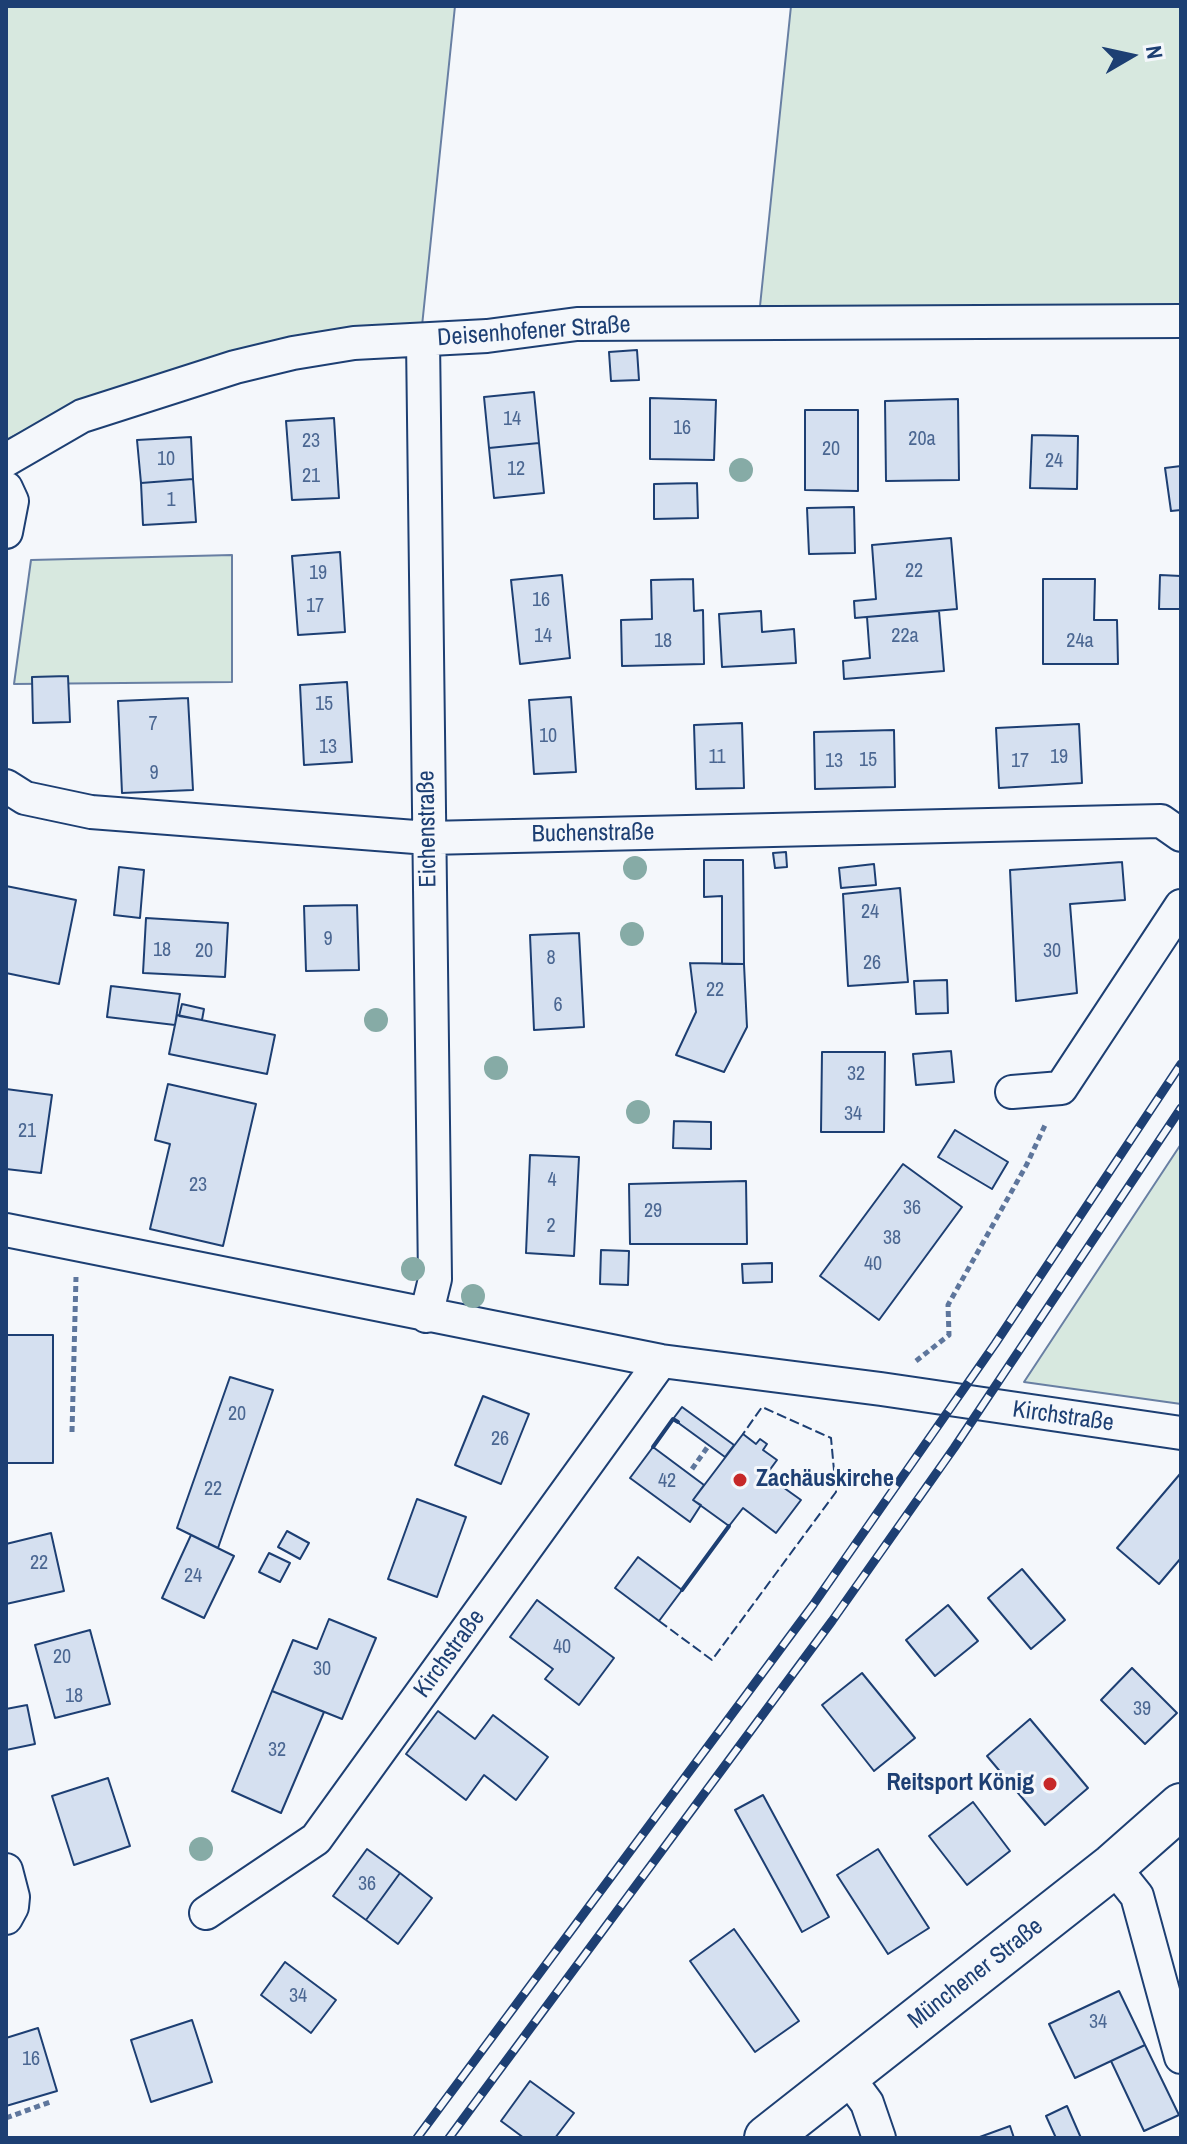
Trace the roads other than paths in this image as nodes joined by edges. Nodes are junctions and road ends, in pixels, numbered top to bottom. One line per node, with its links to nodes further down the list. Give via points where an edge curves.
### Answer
1 (1181, 321): 2 (street, Deisenhofener Straße, via 577,324)
2 (423, 340): 3 (street, Deisenhofener Straße, via 354,343 235,367 82,416); 8 (street, Eichenstraße)
3 (6, 460)
4 (6, 488): 5 (street, via 12,501)
5 (6, 532)
6 (6, 786): 8 (street, Buchenstraße, via 25,798 91,812)
7 (1181, 835): 8 (street, Buchenstraße, via 1161,821)
8 (428, 838): 12 (street, Eichenstraße, via 435,1279)
9 (1181, 906): 10 (street, via 1061,1088)
10 (1012, 1092)
11 (6, 1230): 12 (street, Kirchstraße)
12 (426, 1316): 13 (street, Kirchstraße)
13 (661, 1361): 14 (street, Kirchstraße); 18 (street, Kirchstraße, via 316,1839)
14 (1181, 1433)
15 (1181, 1806): 16 (main road, Münchener Straße)
16 (1113, 1866): 20 (street, via 1137,1896); 21 (main road, Münchener Straße)
17 (6, 1870): 19 (street, via 13,1897)
18 (206, 1913)
19 (6, 1918)
20 (1181, 2057)
21 (847, 2076): 22 (main road, Münchener Straße); 23 (street, via 867,2103)
22 (767, 2138)
23 (879, 2138)

